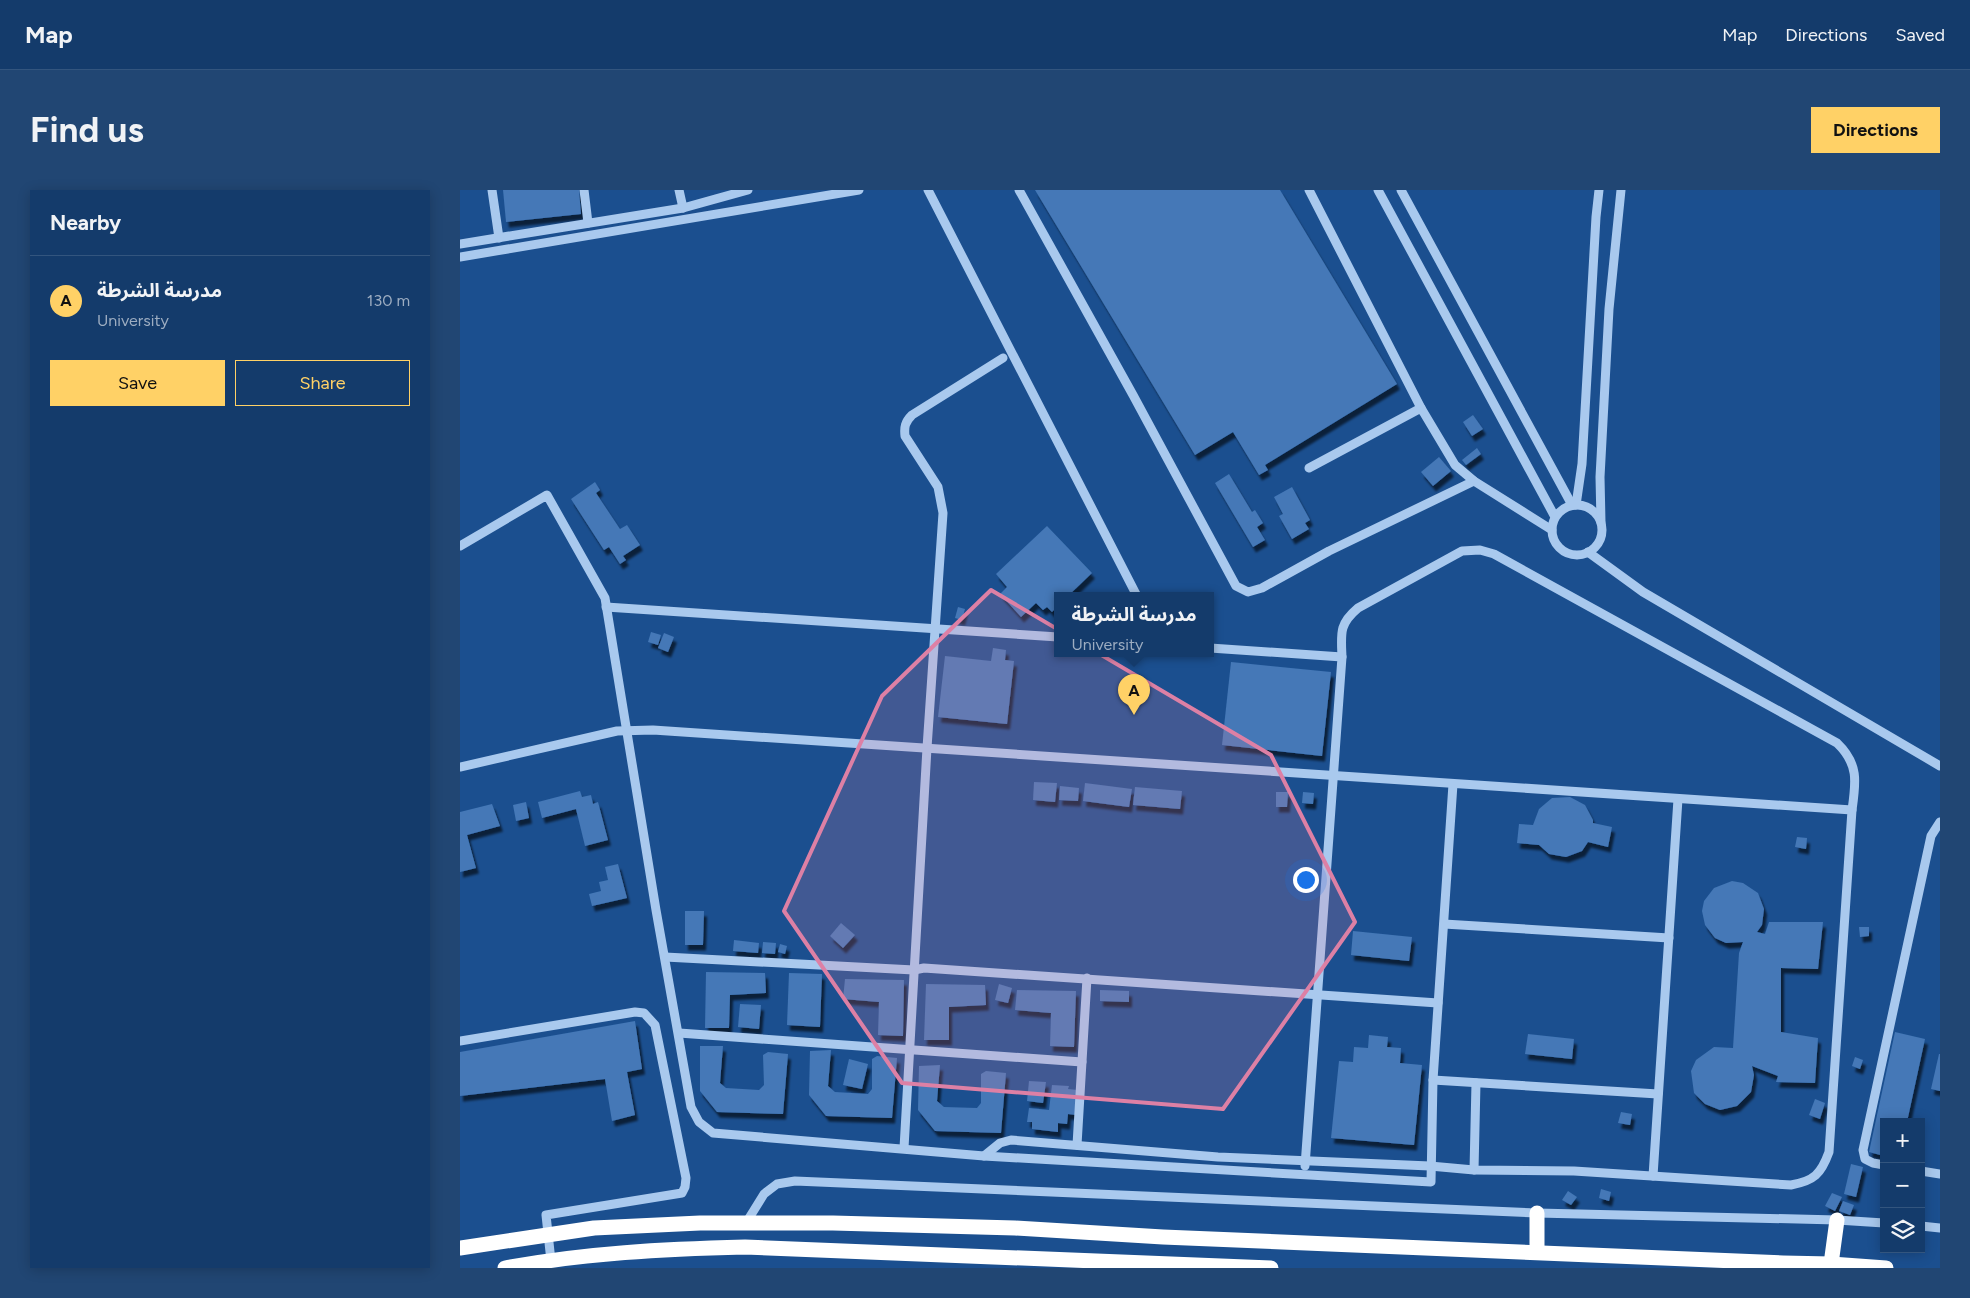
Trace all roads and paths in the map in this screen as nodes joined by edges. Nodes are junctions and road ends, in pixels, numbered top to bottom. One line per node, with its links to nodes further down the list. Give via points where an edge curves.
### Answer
1 (492, 190): 15 (street)
2 (584, 190): 14 (street)
3 (679, 190): 13 (street)
4 (748, 190): 13 (street)
5 (859, 190): 17 (street)
6 (928, 190): 28 (street)
7 (1019, 190): 21 (street, via 1236,586 1248,592 1262,588 1329,551)
8 (1309, 190): 19 (street)
9 (1378, 190): 23 (street)
10 (1401, 190): 22 (street)
11 (1599, 190): 22 (street, via 1583,456)
12 (1621, 190): 24 (street, via 1609,309 1600,477)
13 (683, 208): 14 (street)
14 (588, 223): 15 (street)
15 (498, 238): 16 (street)
16 (460, 244)
17 (460, 257)
18 (1004, 358): 30 (street, via 912,415 904,428 905,436 942,498 943,536)
19 (1421, 408): 20 (street); 21 (street, via 1455,465)
20 (1309, 468)
21 (1474, 481): 25 (street)
22 (1574, 505): 23 (street); 24 (street, via 1592,510)
23 (1555, 517): 25 (street)
24 (1601, 522): 27 (street, via 1600,538)
25 (1552, 530): 27 (street, via 1561,549 1574,554)
26 (460, 546): 29 (street, via 546,495 605,598)
27 (1588, 552): 36 (street, via 1643,592)
28 (1135, 592)
29 (606, 607): 30 (street); 34 (street)
30 (935, 629): 31 (street); 35 (street)
31 (1054, 637)
32 (1214, 648): 33 (street)
33 (1342, 657): 38 (street); 41 (street, via 1341,631 1346,618 1358,608 1462,551 1480,550 1494,554 1838,743 1852,762 1856,784)
34 (628, 731): 35 (street); 37 (street); 45 (street)
35 (926, 748): 38 (street); 46 (street)
36 (1940, 766)
37 (460, 767)
38 (1333, 776): 39 (street); 48 (street)
39 (1453, 784): 40 (street); 43 (street)
40 (1678, 798): 41 (street); 44 (street)
41 (1852, 810): 67 (street, via 1828,1152 1824,1167 1812,1180 1791,1186)
42 (1940, 822): 61 (street, via 1931,836 1863,1150 1865,1159)
43 (1444, 924): 44 (street); 49 (street)
44 (1669, 938): 56 (street)
45 (665, 957): 46 (street); 50 (street)
46 (914, 970): 47 (street); 52 (street)
47 (1087, 978): 48 (street); 53 (street)
48 (1317, 995): 49 (street); 60 (street)
49 (1438, 1003): 54 (street)
50 (679, 1033): 52 (street); 58 (street, via 691,1107 699,1122 713,1134)
51 (460, 1041): 74 (street, via 636,1012 644,1013 655,1026 686,1178 682,1193 546,1215)
52 (909, 1050): 53 (street); 58 (street)
53 (1082, 1062): 57 (street)
54 (1433, 1080): 55 (street); 62 (street)
55 (1476, 1083): 56 (street); 63 (street)
56 (1658, 1094): 67 (street)
57 (1077, 1145): 59 (street, via 1011,1140 1000,1143); 60 (street, via 1218,1157)
58 (904, 1148): 59 (street)
59 (984, 1156): 65 (street)
60 (1305, 1160): 62 (street); 65 (street)
61 (1880, 1164)
62 (1430, 1166): 63 (street); 65 (street, via 1431,1182)
63 (1474, 1170): 67 (street)
64 (1925, 1172): 66 (street)
65 (1304, 1174)
66 (1940, 1174)
67 (1653, 1176)
68 (1537, 1212): 69 (street); 70 (street, via 795,1181 776,1184 764,1194); 76 (highway)
69 (1838, 1220): 71 (street); 78 (highway)
70 (746, 1223): 74 (highway, via 594,1228); 76 (highway, via 1015,1228)
71 (1880, 1223)
72 (1925, 1226): 73 (street)
73 (1940, 1228)
74 (548, 1235): 75 (highway); 77 (street)
75 (460, 1248)
76 (1537, 1252): 78 (highway)
77 (551, 1261): 79 (highway); 80 (highway, via 745,1247)
78 (1831, 1264): 81 (highway)
79 (505, 1268)
80 (1271, 1268)
81 (1886, 1268)

